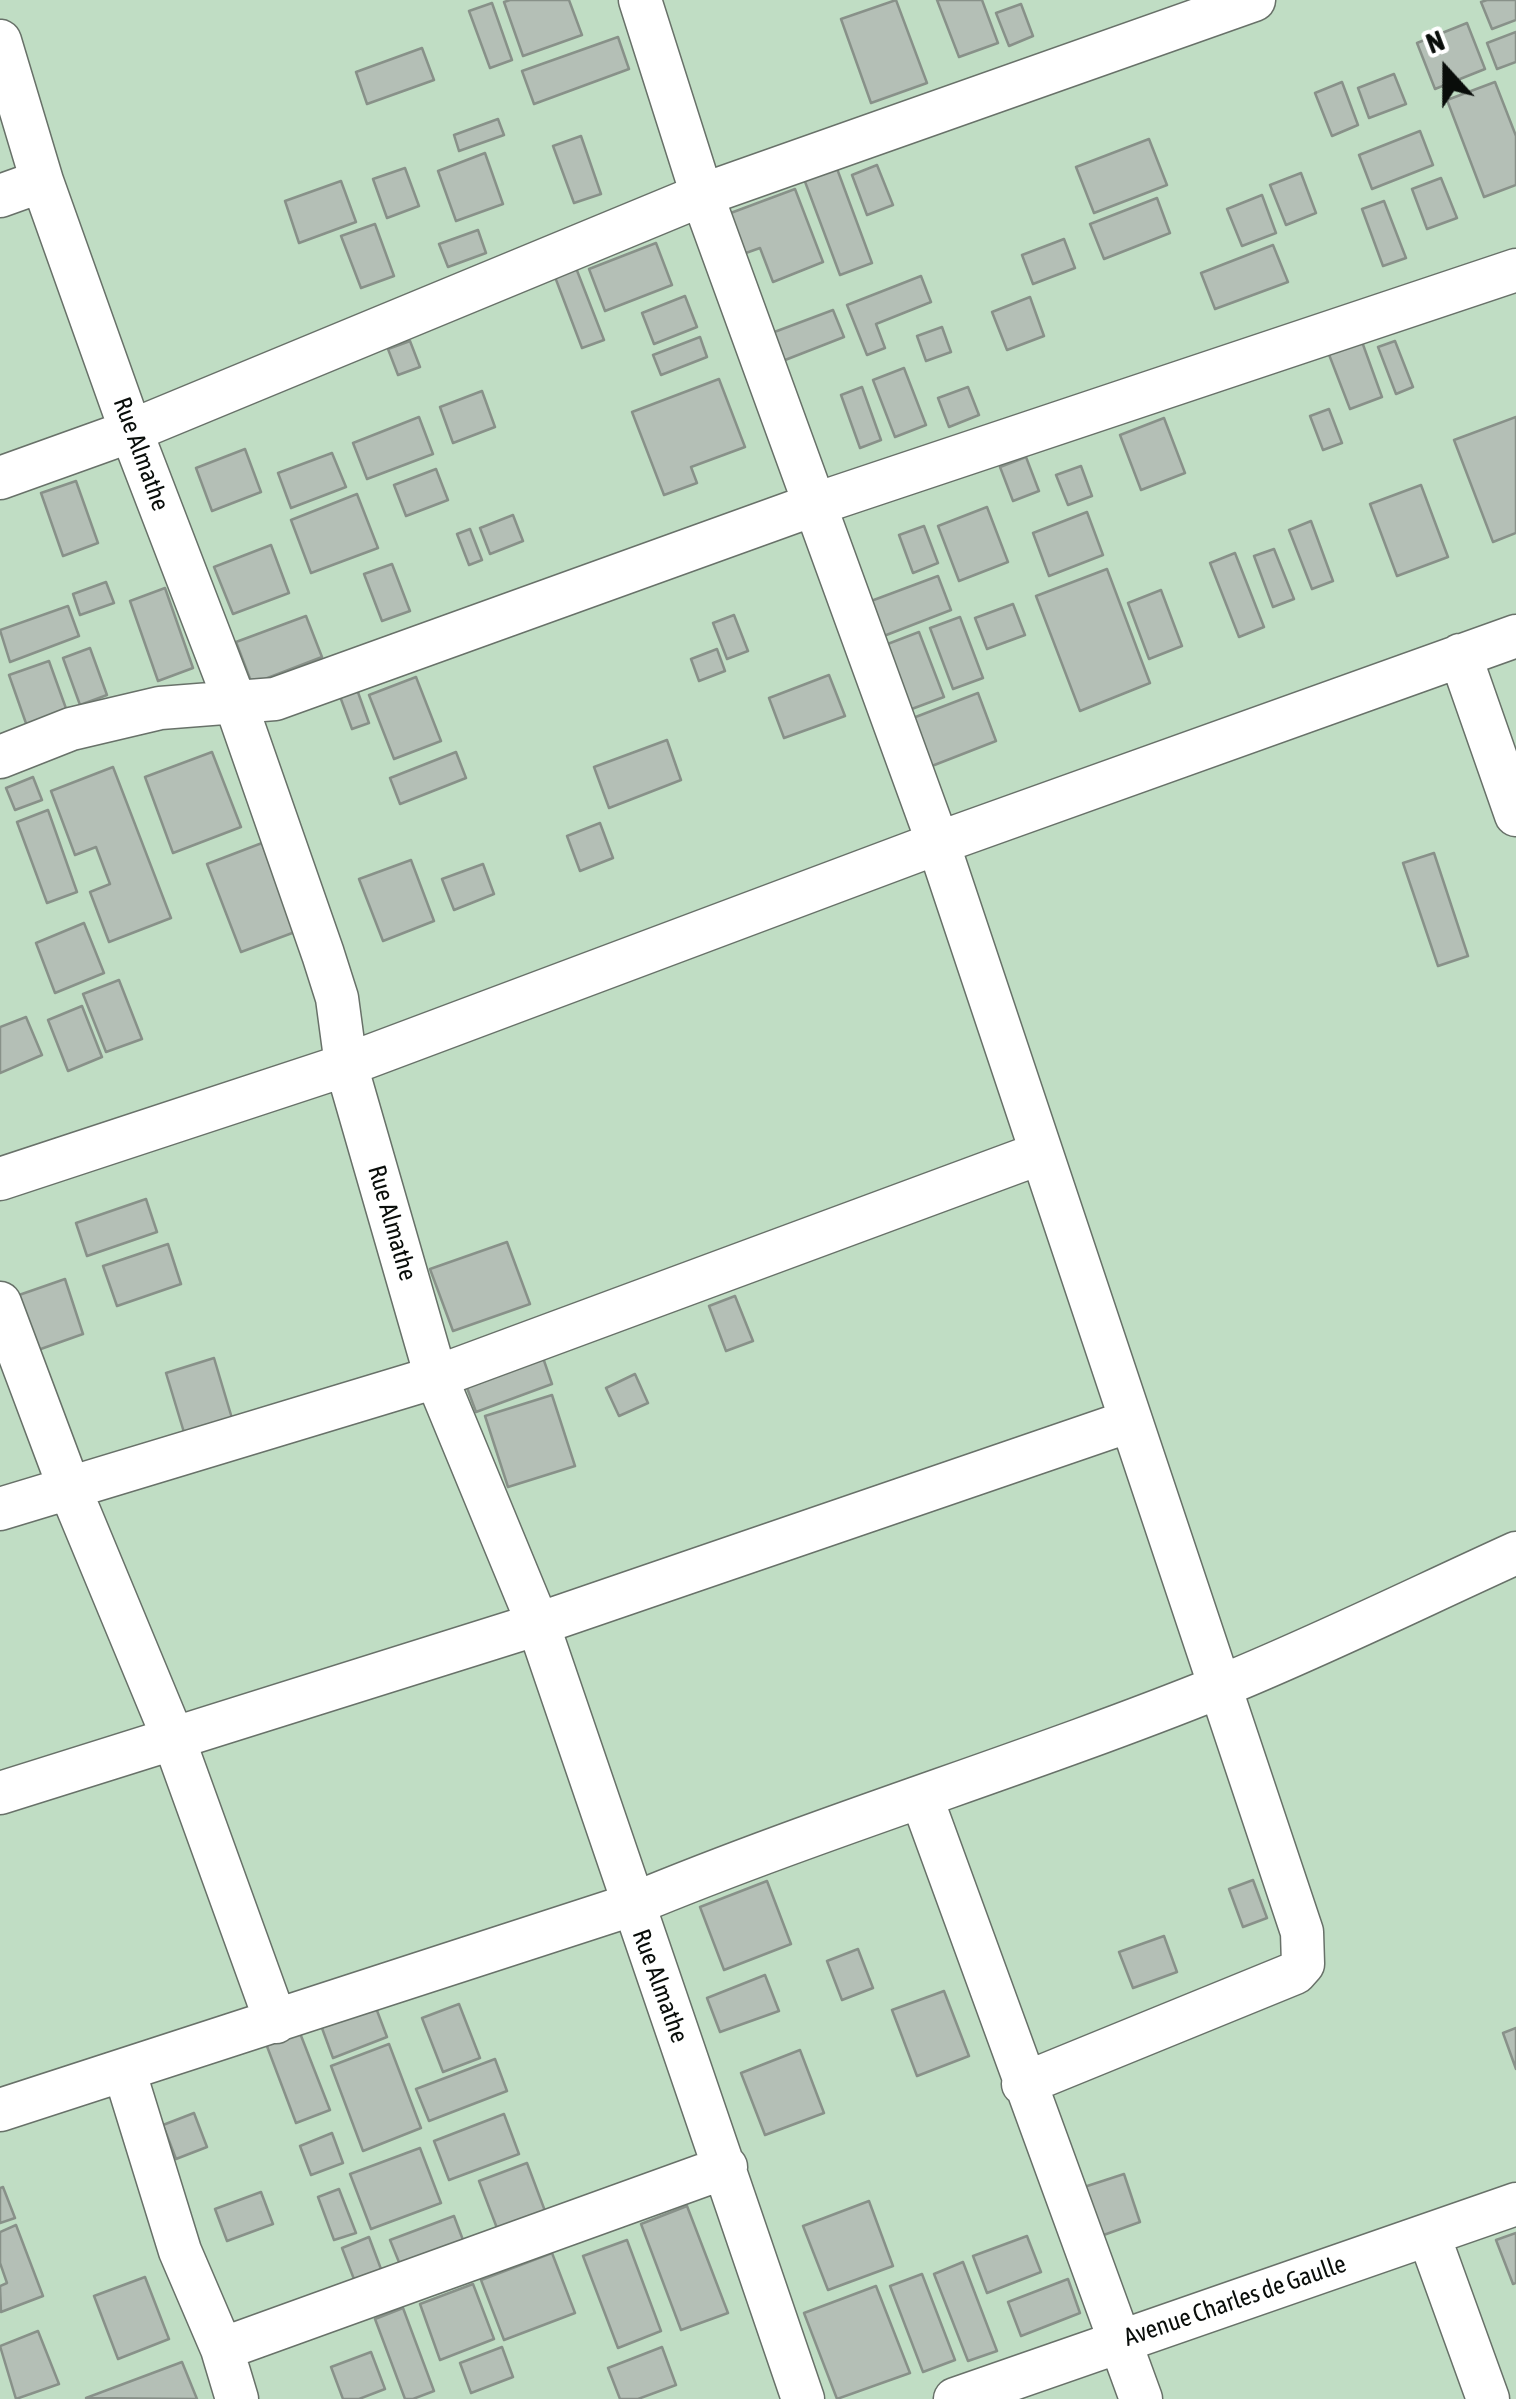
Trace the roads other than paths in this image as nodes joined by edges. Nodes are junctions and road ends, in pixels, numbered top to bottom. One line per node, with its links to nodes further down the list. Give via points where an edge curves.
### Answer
1 (640, 0): 5 (street)
2 (1254, 0): 5 (street)
3 (0, 41): 4 (street, Rue Almathe)
4 (42, 181): 6 (street); 8 (street, Rue Almathe)
5 (702, 195): 8 (street); 10 (street)
6 (0, 196)
7 (1516, 270): 10 (street)
8 (131, 432): 9 (street); 13 (street, Rue Almathe)
9 (0, 478)
10 (814, 506): 13 (street, via 274,698); 16 (street)
11 (1516, 636): 12 (street)
12 (1460, 655): 15 (street); 16 (street)
13 (234, 699): 14 (street, via 70,729); 17 (street, Rue Almathe, via 337,998)
14 (0, 757)
15 (1516, 815)
16 (938, 843): 17 (street); 18 (street)
17 (346, 1065): 19 (street); 21 (street, Rue Almathe)
18 (1041, 1153): 21 (street); 22 (street)
19 (0, 1178)
20 (0, 1303): 23 (street)
21 (436, 1377): 23 (street); 26 (street, Rue Almathe)
22 (1130, 1420): 26 (street); 27 (street)
23 (69, 1488): 24 (street); 28 (street)
24 (0, 1509)
25 (1516, 1553): 27 (street)
26 (538, 1624): 28 (street); 31 (street, Rue Almathe)
27 (1221, 1686): 30 (street); 34 (street, via 1302,1932 1303,1964 1273,1984)
28 (174, 1740): 29 (street); 32 (street)
29 (0, 1794)
30 (922, 1799): 31 (street); 34 (street)
31 (631, 1905): 32 (street); 36 (street, Rue Almathe)
32 (276, 2022): 33 (street)
33 (124, 2070): 35 (street); 40 (street, via 180,2251)
34 (1024, 2084): 39 (street)
35 (0, 2110)
36 (726, 2168): 40 (street); 42 (street, Rue Almathe)
37 (1516, 2204): 38 (street, Avenue Charles de Gaulle)
38 (1429, 2236): 39 (street, Avenue Charles de Gaulle); 45 (street)
39 (1120, 2340): 43 (street, Avenue Charles de Gaulle); 44 (street)
40 (222, 2349): 41 (street)
41 (237, 2399)
42 (802, 2399)
43 (955, 2399)
44 (1141, 2399)
45 (1488, 2399)

